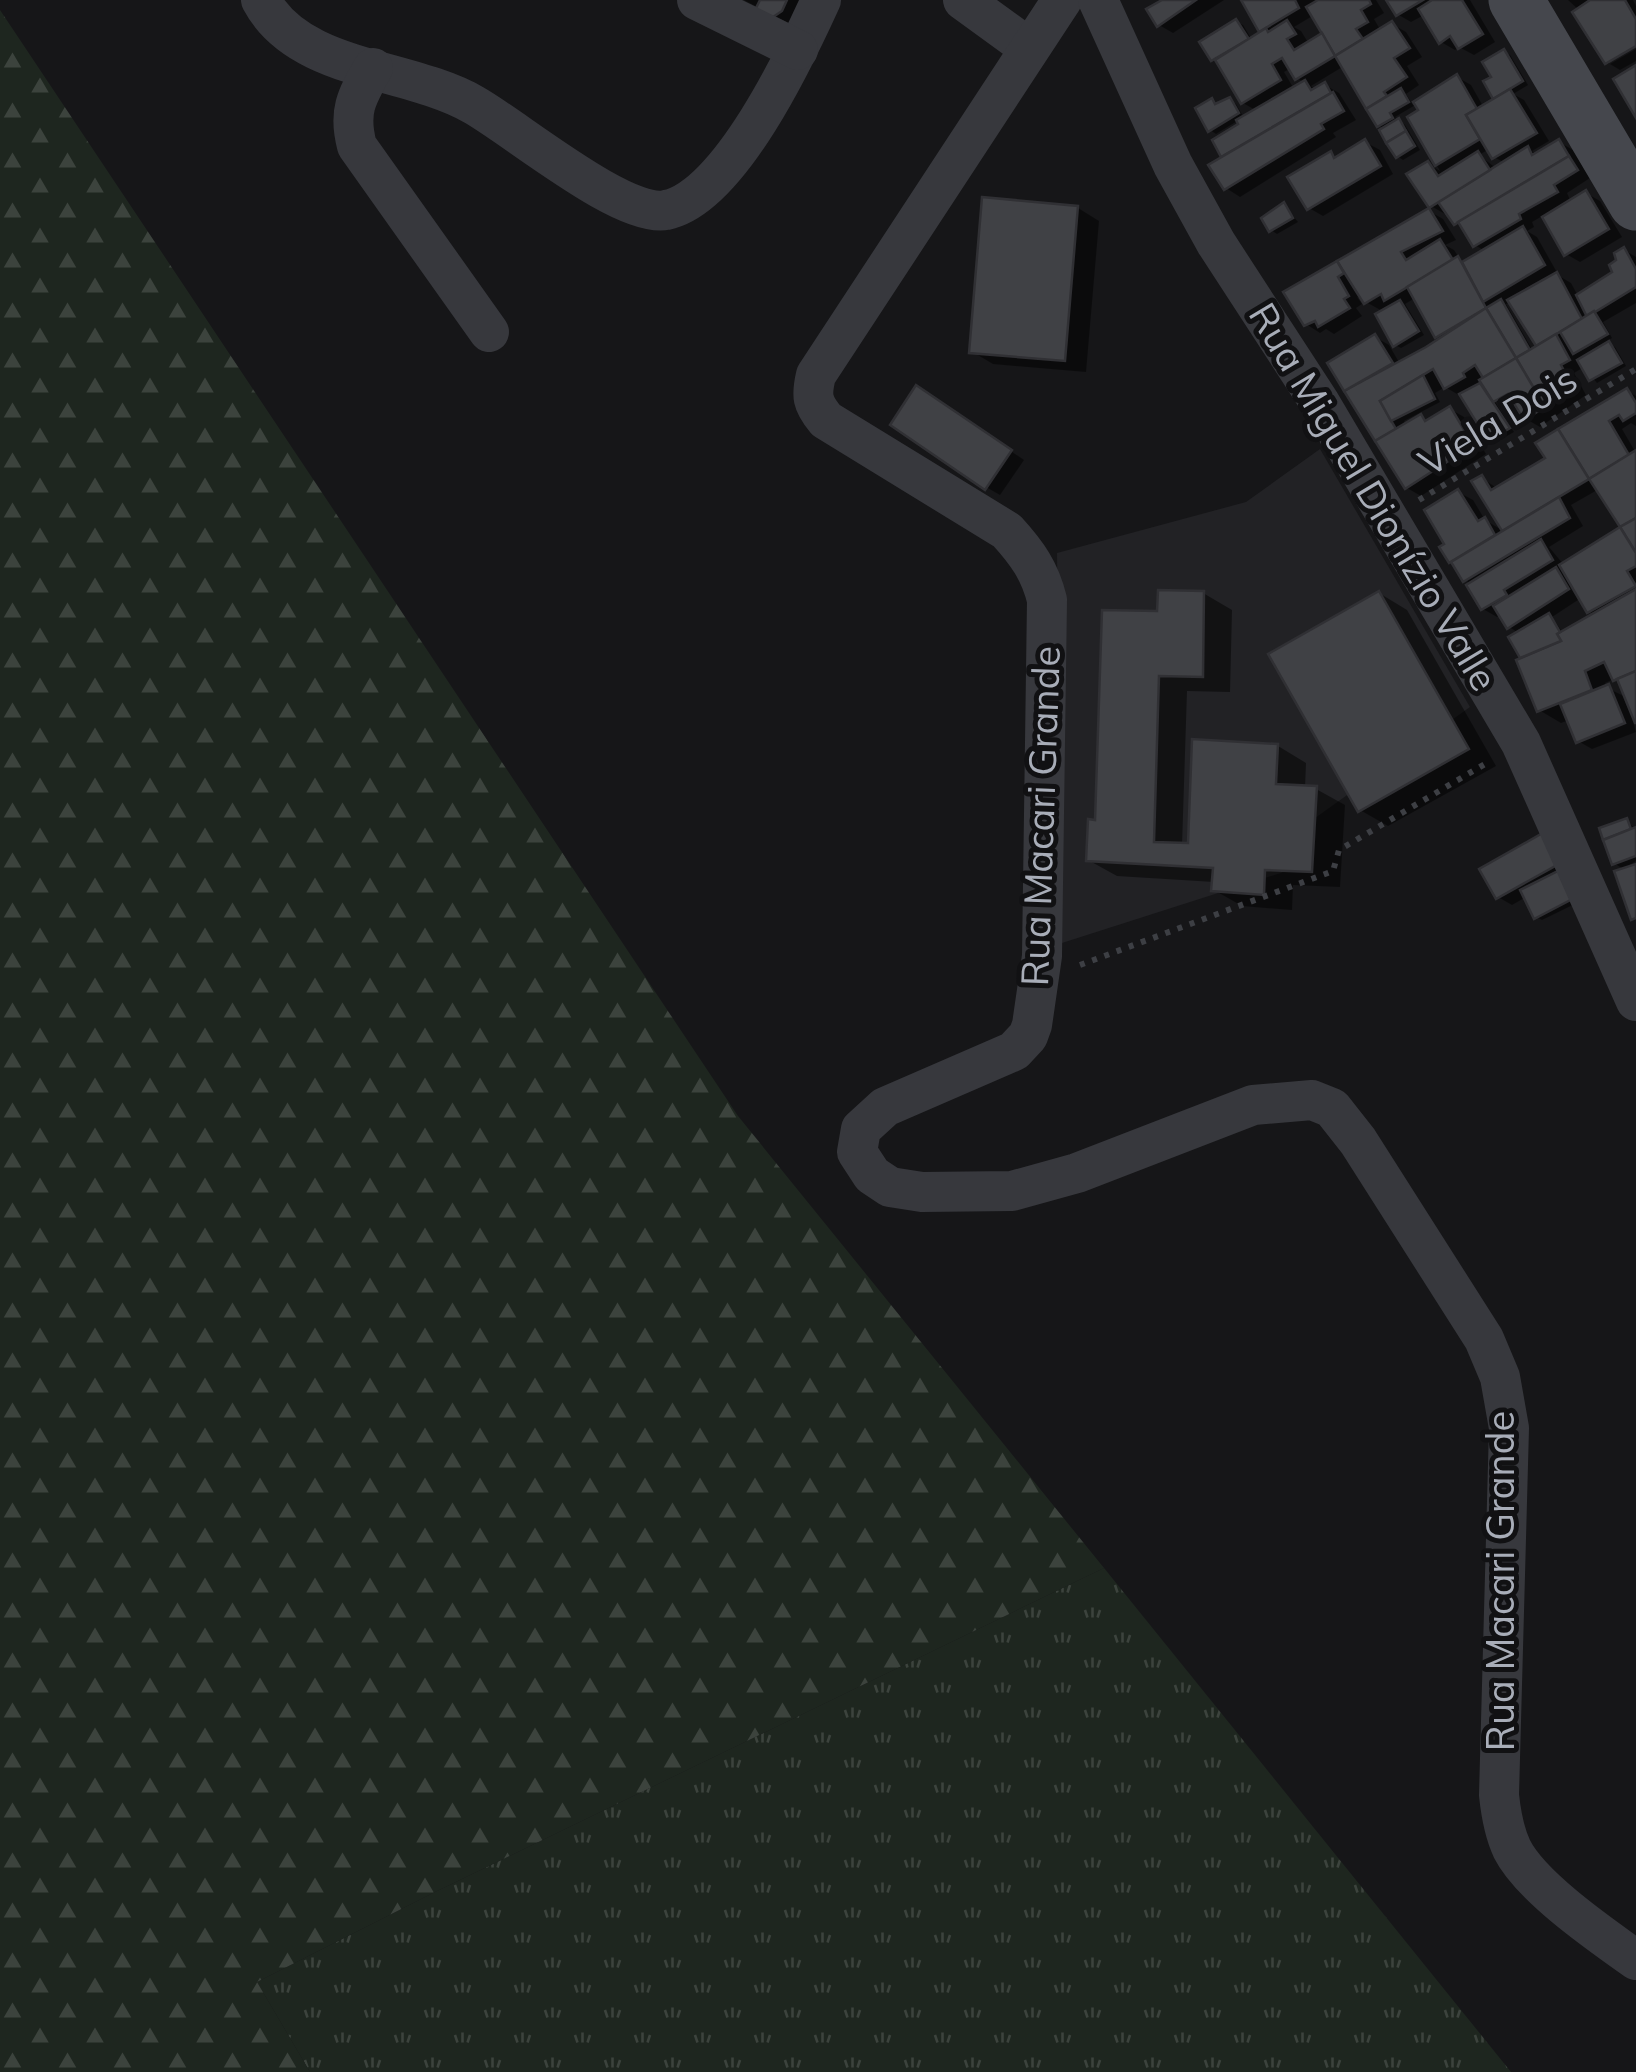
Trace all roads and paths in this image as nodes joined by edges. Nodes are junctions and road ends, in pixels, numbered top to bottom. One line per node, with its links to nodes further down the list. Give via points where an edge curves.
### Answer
1 (261, 0): 10 (street, via 284,32 310,48)
2 (697, 0): 9 (street)
3 (820, 0): 9 (street)
4 (963, 0): 8 (street)
5 (1062, 0): 8 (street, Rua Macari Grande)
6 (1098, 0): 14 (street, Rua Miguel Dionízio Valle, via 1172,165)
7 (1516, 0): 11 (street)
8 (1028, 48): 16 (street, Rua Macari Grande, via 816,375 811,394 826,420 1007,531 1040,576 1046,600)
9 (798, 50): 10 (street, via 738,151 697,195 666,210 644,210 613,197 471,102)
10 (373, 68): 12 (street, via 351,123 357,146)
11 (1636, 203)
12 (489, 332)
13 (1636, 369): 14 (path, Viela Dois)
14 (1388, 519): 15 (street, Rua Miguel Dionízio Valle)
15 (1521, 743): 16 (path, via 1339,850 1334,871); 17 (street, Rua Miguel Dionízio Valle)
16 (1039, 980): 18 (street, Rua Macari Grande, via 1032,1025 1020,1046 885,1108 861,1129 856,1152 890,1187 1012,1191 1078,1174 1253,1105 1312,1100 1332,1108 1484,1339 1500,1377 1508,1428 1499,1795 1513,1851 1535,1880)
17 (1636, 1001)
18 (1636, 1960)

